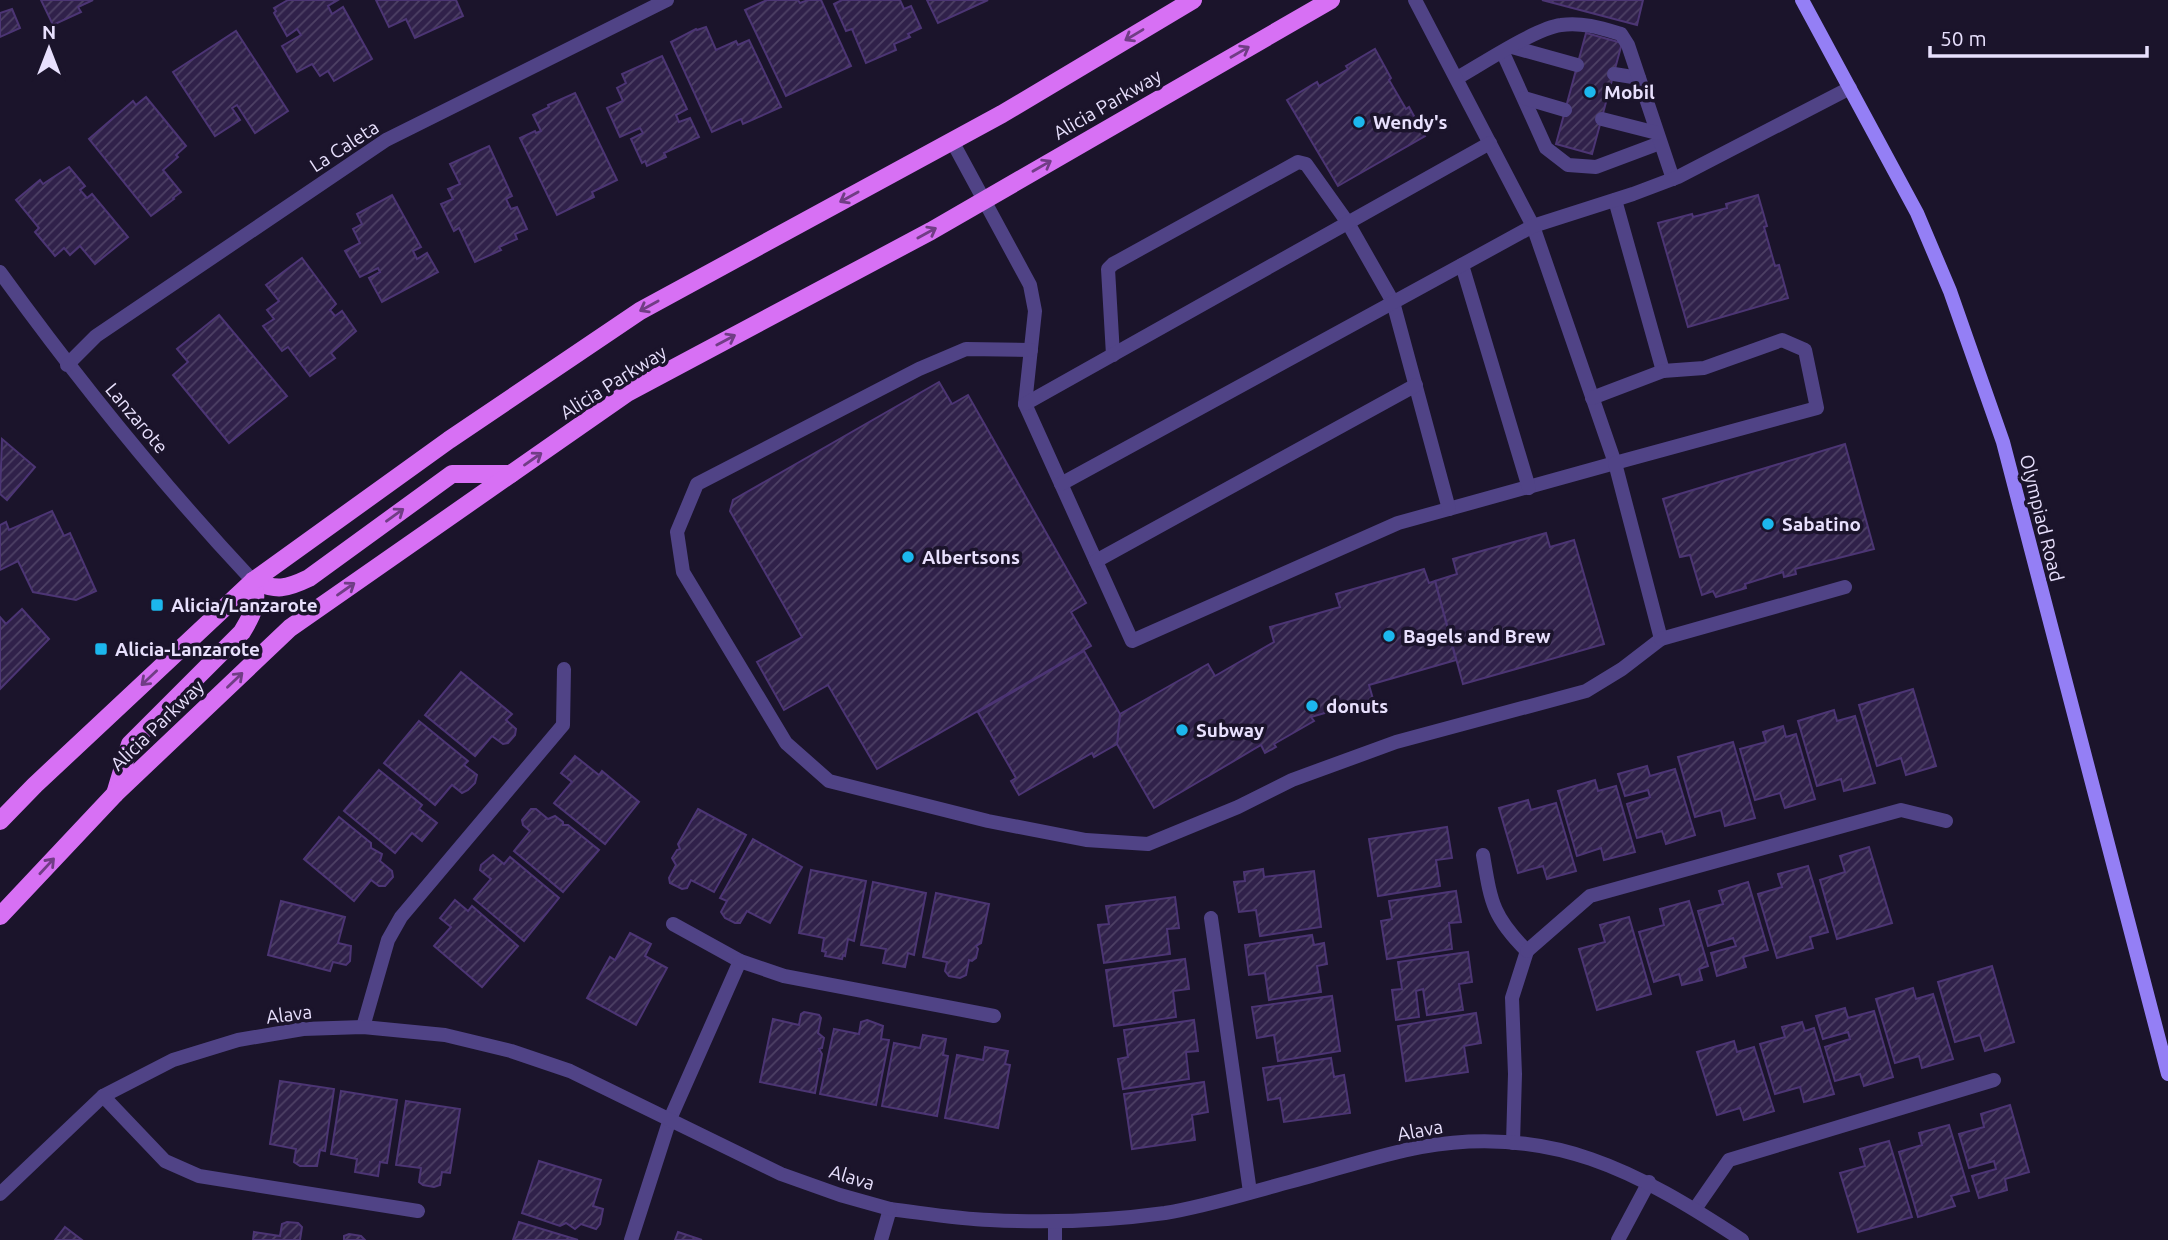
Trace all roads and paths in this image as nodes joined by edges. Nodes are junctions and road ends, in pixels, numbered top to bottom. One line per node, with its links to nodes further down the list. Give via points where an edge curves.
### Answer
1 (667, 0): 28 (street, La Caleta, via 386,140 96,336)
2 (1193, 0): 16 (main road, Alicia Parkway, one-way to 16)
3 (1331, 0): 19 (main road, Alicia Parkway, one-way to 3)
4 (1415, 0): 9 (street)
5 (1802, 0): 11 (main road, Olympiad Road)
6 (1507, 50): 7 (street); 9 (street); 10 (street, via 1559,25 1592,25 1621,34); 12 (street)
7 (1577, 65)
8 (1615, 74): 10 (street)
9 (1457, 78): 17 (street)
10 (1639, 78): 15 (street)
11 (1850, 88): 18 (street); 54 (main road, Olympiad Road, via 1917,213 2003,442)
12 (1524, 98): 13 (street); 15 (street, via 1546,148 1568,165 1595,167)
13 (1565, 110)
14 (1602, 120): 15 (street)
15 (1659, 138): 18 (street)
16 (951, 141): 19 (street); 39 (main road, Alicia Parkway, one-way to 39, via 640,311)
17 (1490, 143): 21 (street); 22 (street)
18 (1673, 179): 20 (street)
19 (983, 200): 26 (street, via 1030,285 1035,312); 34 (main road, Alicia Parkway, one-way to 19, via 627,393)
20 (1615, 200): 22 (street); 29 (street)
21 (1348, 223): 25 (street); 27 (street); 27 (street, via 1306,164 1298,162 1112,264 1108,269)
22 (1533, 226): 23 (street); 31 (street)
23 (1462, 265): 25 (street); 36 (street)
24 (0, 272): 28 (street, Lanzarote)
25 (1394, 302): 30 (street); 35 (street)
26 (1031, 350): 32 (street); 41 (street, via 966,349 697,484 677,532 683,572 786,743 829,780 988,821 1086,840 1148,844 1292,780 1396,742 1586,691)
27 (1113, 355): 32 (street)
28 (67, 365): 39 (street, Lanzarote)
29 (1663, 371): 31 (street); 33 (street, via 1704,368 1782,340 1805,350 1816,408)
30 (1416, 385): 37 (street); 38 (street)
31 (1592, 398): 33 (street)
32 (1025, 404): 35 (street)
33 (1615, 464): 36 (street); 41 (street)
34 (511, 474): 39 (main road, one-way to 34, via 289,588 309,578 452,474); 43 (main road, Alicia Parkway, one-way to 34, via 290,628)
35 (1061, 484): 38 (street)
36 (1529, 488): 37 (street)
37 (1449, 509): 38 (street, via 1398,523 1132,640)
38 (1096, 561)
39 (253, 581): 43 (main road, via 256,604 242,632 130,744); 44 (main road, Alicia Parkway, one-way to 44)
40 (1845, 587): 41 (street)
41 (1661, 639)
42 (564, 669): 53 (street, via 563,725 401,917 388,940)
43 (115, 794): 47 (main road, Alicia Parkway, one-way to 43)
44 (0, 821)
45 (1946, 821): 50 (street, via 1902,810 1590,896)
46 (1483, 855): 50 (street, via 1491,903)
47 (0, 916)
48 (1211, 918): 60 (street)
49 (673, 924): 51 (street)
50 (1527, 951): 58 (street, via 1512,998)
51 (740, 961): 52 (street, via 784,976); 57 (street)
52 (994, 1016)
53 (363, 1027): 56 (street, Alava, via 303,1029 238,1040 173,1060); 57 (street, Alava, via 445,1035 511,1051 570,1071)
54 (2168, 1074)
55 (1994, 1080): 63 (street, via 1729,1160)
56 (103, 1096): 61 (street, Alava); 64 (street, via 165,1161 199,1176)
57 (670, 1119): 62 (street, Alava, via 781,1174); 66 (street)
58 (1513, 1143): 59 (street, Alava, via 1570,1151); 60 (street, Alava, via 1420,1147)
59 (1649, 1182): 63 (street, Alava); 69 (street)
60 (1250, 1192): 65 (street, Alava, via 1166,1213)
61 (0, 1194)
62 (890, 1209): 65 (street, Alava); 67 (street)
63 (1695, 1209): 70 (street, Alava)
64 (418, 1211)
65 (1055, 1222): 68 (street)
66 (631, 1240)
67 (881, 1240)
68 (1055, 1240)
69 (1618, 1240)
70 (1742, 1240)

